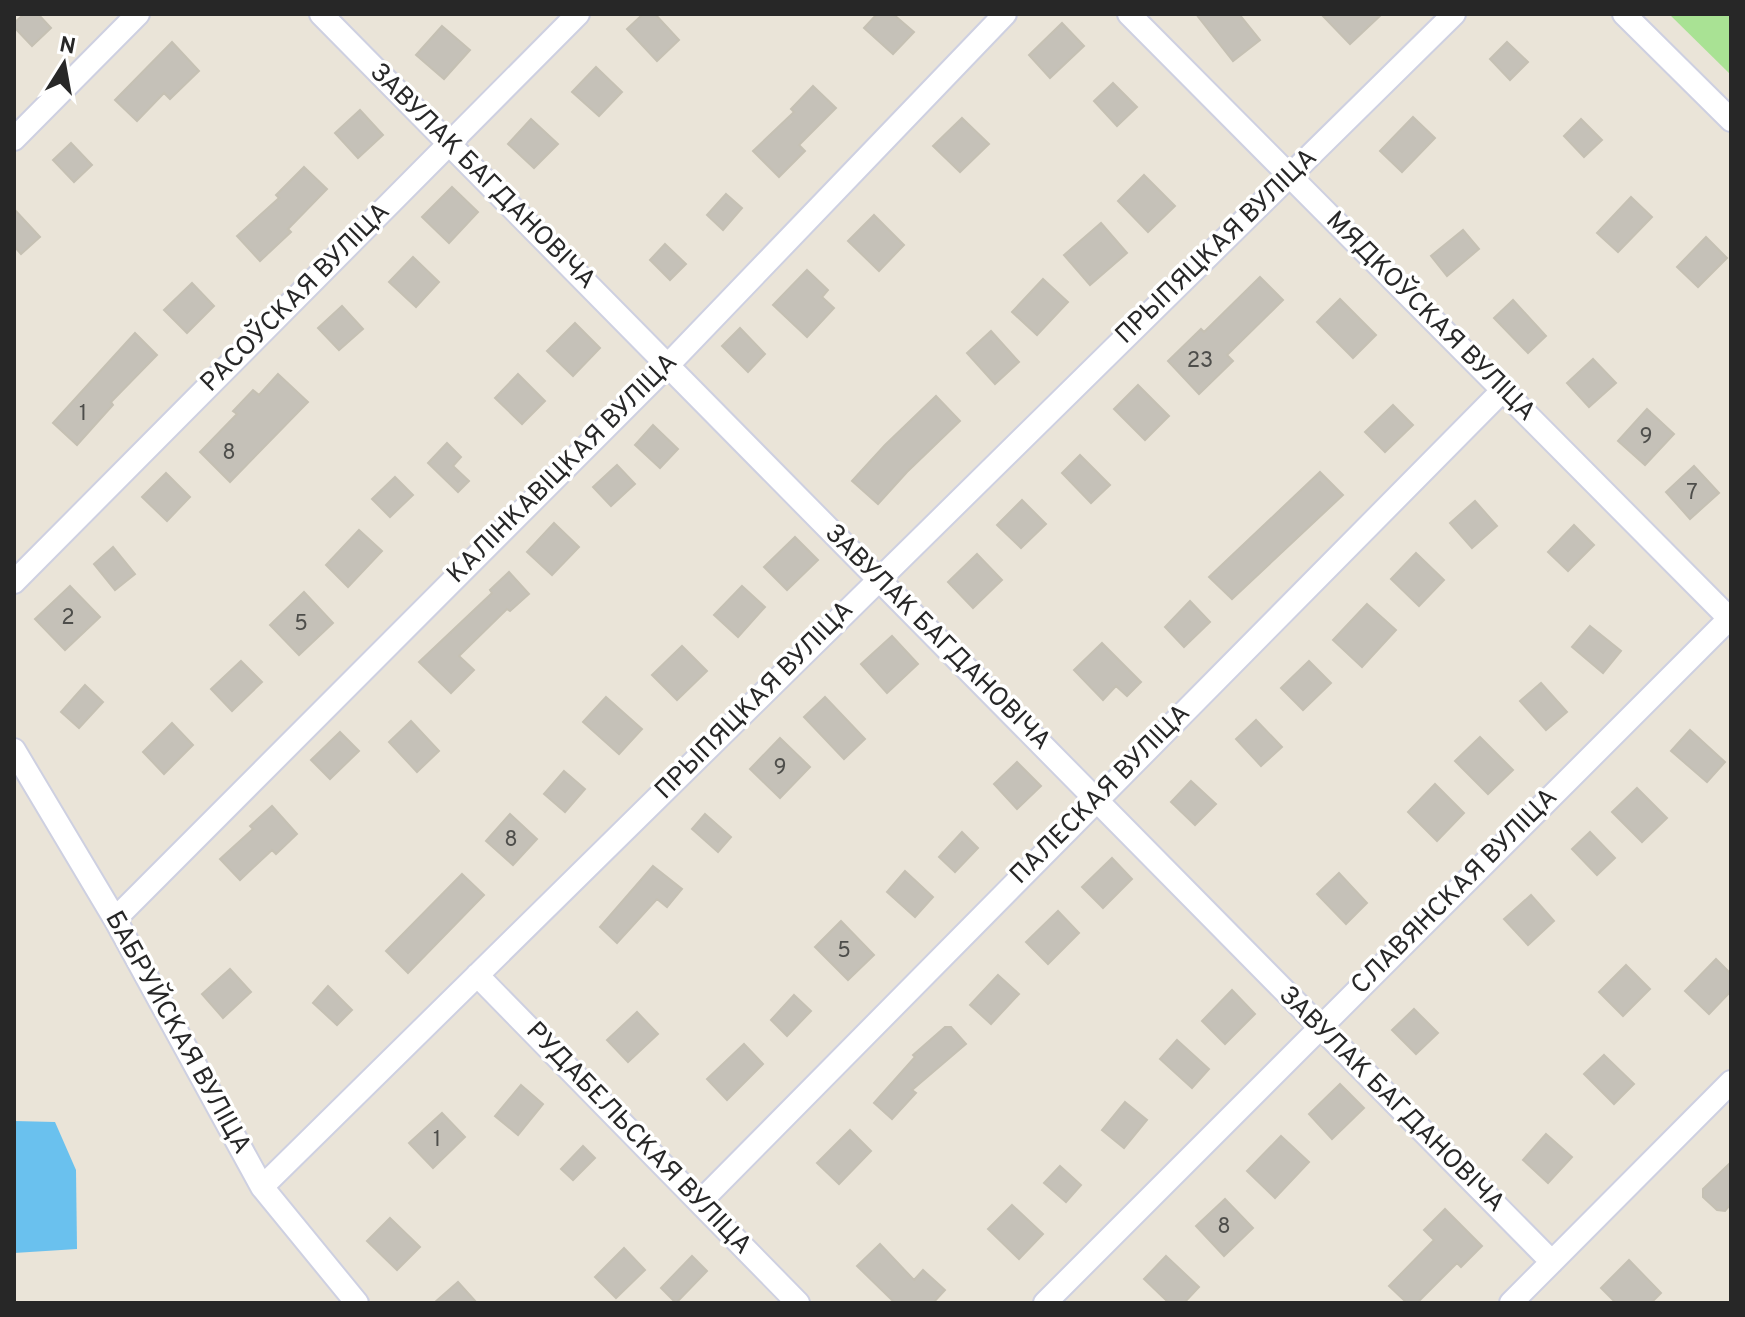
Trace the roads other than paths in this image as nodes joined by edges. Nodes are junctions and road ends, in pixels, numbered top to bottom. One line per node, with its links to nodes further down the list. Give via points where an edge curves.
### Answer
1 (138, 14): 9 (street)
2 (321, 14): 10 (street, ЗАВУЛАК БАГДАНОВІЧА)
3 (578, 14): 10 (street, РАСОЎСКАЯ ВУЛІЦА)
4 (1005, 14): 12 (street, КАЛІНКАВІЦКАЯ ВУЛІЦА)
5 (1129, 14): 11 (street, МЯДКОЎСКАЯ ВУЛІЦА)
6 (1454, 14): 11 (street, ПРЫПЯЦКАЯ ВУЛІЦА)
7 (1624, 14): 8 (street)
8 (1731, 120)
9 (14, 139)
10 (449, 143): 12 (street, ЗАВУЛАК БАГДАНОВІЧА); 15 (street, РАСОЎСКАЯ ВУЛІЦА)
11 (1290, 176): 13 (street, МЯДКОЎСКАЯ ВУЛІЦА); 14 (street, ПРЫПЯЦКАЯ ВУЛІЦА)
12 (668, 365): 14 (street, ЗАВУЛАК БАГДАНОВІЧА); 19 (street, КАЛІНКАВІЦКАЯ ВУЛІЦА)
13 (1503, 390): 16 (street, МЯДКОЎСКАЯ ВУЛІЦА); 18 (street, ПАЛЕСКАЯ ВУЛІЦА)
14 (879, 579): 18 (street, ЗАВУЛАК БАГДАНОВІЧА); 20 (street, ПРЫПЯЦКАЯ ВУЛІЦА)
15 (14, 582)
16 (1730, 619): 21 (street, СЛАВЯНСКАЯ ВУЛІЦА)
17 (14, 750): 19 (street, БАБРУЙСКАЯ ВУЛІЦА)
18 (1096, 800): 21 (street, ЗАВУЛАК БАГДАНОВІЧА); 24 (street, ПАЛЕСКАЯ ВУЛІЦА)
19 (115, 919): 23 (street, БАБРУЙСКАЯ ВУЛІЦА)
20 (477, 975): 23 (street, ПРЫПЯЦКАЯ ВУЛІЦА); 24 (street, РУДАБЕЛЬСКАЯ ВУЛІЦА)
21 (1319, 1027): 25 (street, ЗАВУЛАК БАГДАНОВІЧА); 28 (street, СЛАВЯНСКАЯ ВУЛІЦА)
22 (1731, 1082): 25 (street)
23 (262, 1187): 26 (street, БАБРУЙСКАЯ ВУЛІЦА)
24 (700, 1202): 27 (street, РУДАБЕЛЬСКАЯ ВУЛІЦА)
25 (1552, 1262): 29 (street)
26 (357, 1303)
27 (798, 1303)
28 (1045, 1303)
29 (1511, 1303)

